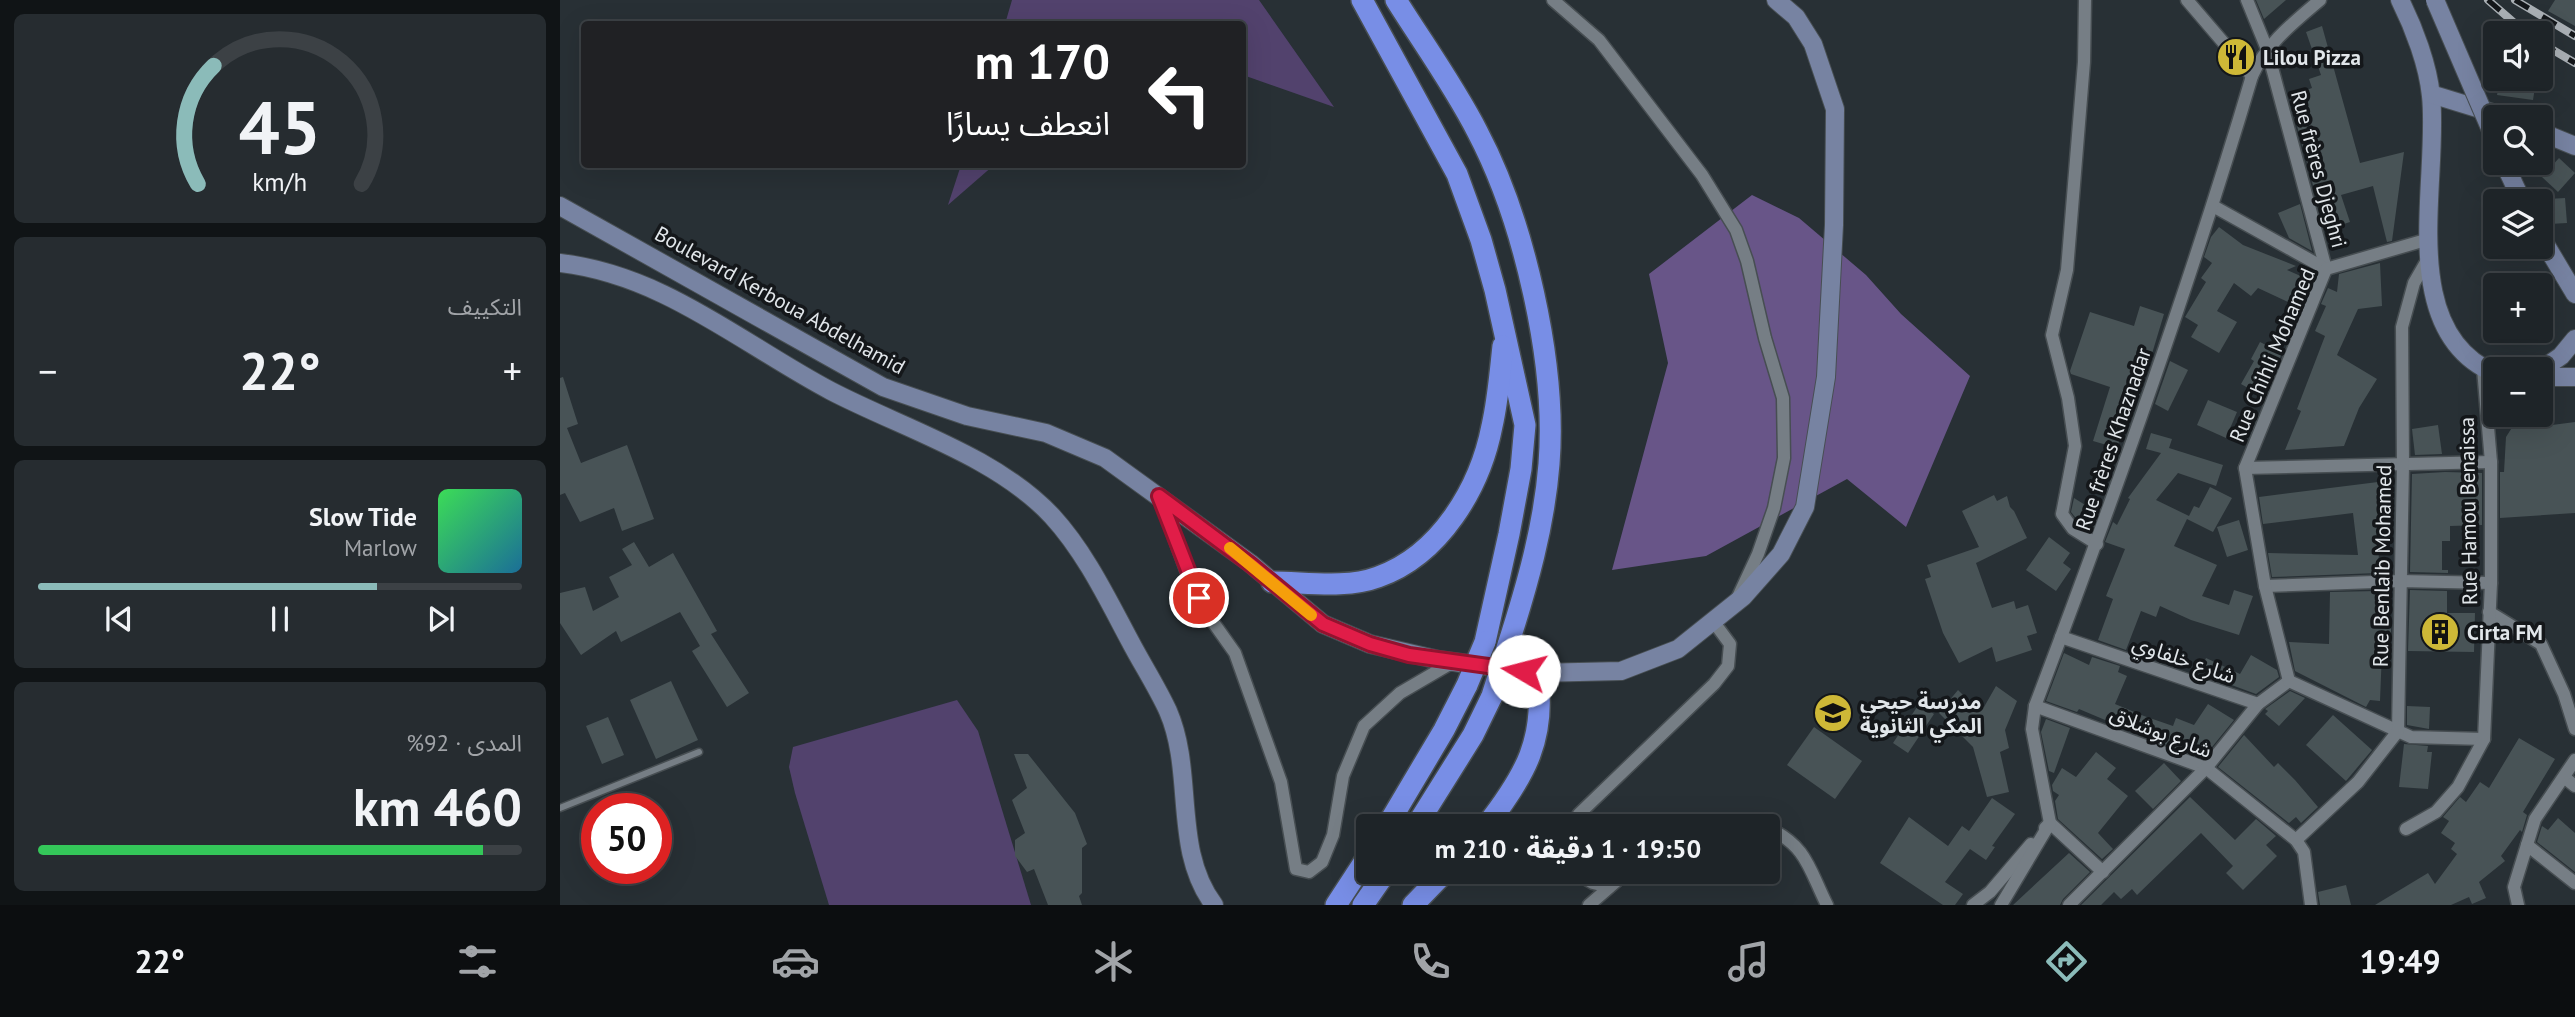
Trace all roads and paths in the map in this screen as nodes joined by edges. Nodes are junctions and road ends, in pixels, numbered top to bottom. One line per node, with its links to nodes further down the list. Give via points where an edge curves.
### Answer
1 (1362, 0): 25 (highway, via 1457,174)
2 (1396, 0): 62 (highway, bridge, via 1477,131 1500,187 1525,258 1546,372 1549,463 1529,580 1492,696)
3 (1553, 0): 43 (street, via 1599,40 1702,175 1736,230 1748,261 1783,398 1784,458 1774,508)
4 (1776, 0): 43 (main road, Boulevard Kerboua Abdelhamid, via 1796,17 1813,44 1835,109 1826,377 1805,507 1781,554)
5 (2085, 0): 38 (street, via 2067,270 2052,335 2075,446 2062,514 2073,529)
6 (2187, 0): 12 (street)
7 (2247, 0): 11 (street, Rue frères Djeghri)
8 (2320, 0): 11 (street, Rue frères Khaznadar)
9 (2400, 0): 13 (main road)
10 (2435, 0): 15 (main road, bridge)
11 (2267, 49): 12 (street, Rue frères Khaznadar); 23 (street, Rue frères Djeghri)
12 (2252, 76): 19 (street, Rue frères Khaznadar)
13 (2431, 94): 14 (main road); 20 (main road)
14 (2483, 110)
15 (2483, 112)
16 (2553, 137): 17 (main road)
17 (2575, 146)
18 (560, 206): 31 (main road, Boulevard Kerboua Abdelhamid, via 836,362)
19 (2214, 206): 23 (street); 38 (street, Rue frères Khaznadar)
20 (2429, 248): 23 (street, Rue Chihli Mohamed); 28 (main road, via 2446,332); 35 (street, Rue Benlaib Mohamed, via 2403,327)
21 (2553, 258): 24 (main road)
22 (560, 264): 32 (main road, via 652,287 707,315 789,369)
23 (2326, 269): 36 (street, Rue Chihli Mohamed)
24 (2575, 295)
25 (1506, 330): 40 (highway, via 1492,427 1476,477 1462,505 1436,538 1405,564 1376,578 1340,583); 61 (highway, bridge, via 1525,425 1521,469 1485,642 1444,730)
26 (2575, 339): 27 (main road)
27 (2553, 362)
28 (2483, 367)
29 (2553, 377): 30 (main road)
30 (2575, 377)
31 (907, 395): 32 (main road, via 896,407); 37 (main road, Boulevard Kerboua Abdelhamid, via 967,416 1046,433 1105,458)
32 (895, 421): 78 (main road, via 991,469 1024,492 1051,514 1091,570 1168,712 1179,750 1196,873)
33 (2490, 427): 34 (street, Rue Hamou Benaissa)
34 (2491, 462): 35 (street); 41 (street, Rue Hamou Benaissa)
35 (2403, 465): 36 (street); 39 (street, Rue Benlaib Mohamed)
36 (2245, 468): 42 (street, Rue Chihli Mohamed)
37 (1159, 496): 40 (main road, Boulevard Kerboua Abdelhamid); 47 (street, via 1190,581 1235,653 1281,782 1296,869 1309,872 1322,862 1333,835 1343,776 1364,726 1400,693)
38 (2097, 544): 46 (street, Rue frères Khaznadar)
39 (2400, 581): 41 (street); 42 (street); 53 (street, Rue Benlaib Mohamed)
40 (1272, 582): 47 (main road, Boulevard Kerboua Abdelhamid, via 1323,624 1370,644)
41 (2491, 583): 44 (street, Rue Hamou Benaissa)
42 (2265, 586): 49 (street, Rue Chihli Mohamed)
43 (1735, 603): 45 (main road, Boulevard Kerboua Abdelhamid)
44 (2489, 612): 52 (street, via 2541,644); 54 (street, Rue Hamou Benaissa)
45 (1713, 621): 48 (main road, Boulevard Kerboua Abdelhamid, via 1678,649 1621,671); 64 (street, via 1730,644 1728,666)
46 (2061, 637): 50 (street, شارع خلفاوي); 51 (street, Rue frères Khaznadar)
47 (1453, 662): 48 (main road, Boulevard Kerboua Abdelhamid)
48 (1537, 673): 63 (highway, via 1541,703 1538,736 1528,763)
49 (2289, 681): 50 (street); 53 (street)
50 (2258, 704): 57 (street)
51 (2035, 706): 57 (street, شارع بوشلاق); 65 (street, Rue frères Khaznadar, via 2032,729)
52 (2575, 729)
53 (2398, 731): 54 (street, via 2411,737); 68 (street, via 2358,782)
54 (2484, 739): 66 (street, Rue Hamou Benaissa, via 2458,787 2436,812)
55 (699, 752): 60 (lane)
56 (2575, 760): 58 (street)
57 (2206, 768): 68 (street, شارع بوشلاق); 70 (street)
58 (2564, 777): 59 (street); 69 (street, via 2535,819)
59 (2575, 786)
60 (560, 808)
61 (1394, 814)
62 (1424, 814)
63 (1496, 814)
64 (1579, 814)
65 (2050, 823): 70 (street); 84 (street); 85 (street)
66 (2406, 829)
67 (1780, 833): 83 (street, via 1802,851)
68 (2296, 840): 87 (street, via 2304,852)
69 (2527, 845): 72 (street); 88 (street, via 2514,887)
70 (2103, 872): 86 (street)
71 (1356, 874): 79 (highway)
72 (2575, 883)
73 (1378, 884): 80 (highway)
74 (1433, 884): 81 (highway)
75 (1597, 884): 77 (street)
76 (1613, 884): 77 (street)
77 (1609, 887): 82 (street)
78 (1212, 902)
79 (1336, 905)
80 (1363, 905)
81 (1413, 905)
82 (1589, 905)
83 (1826, 905)
84 (1973, 905)
85 (2001, 905)
86 (2069, 905)
87 (2311, 905)
88 (2518, 905)

